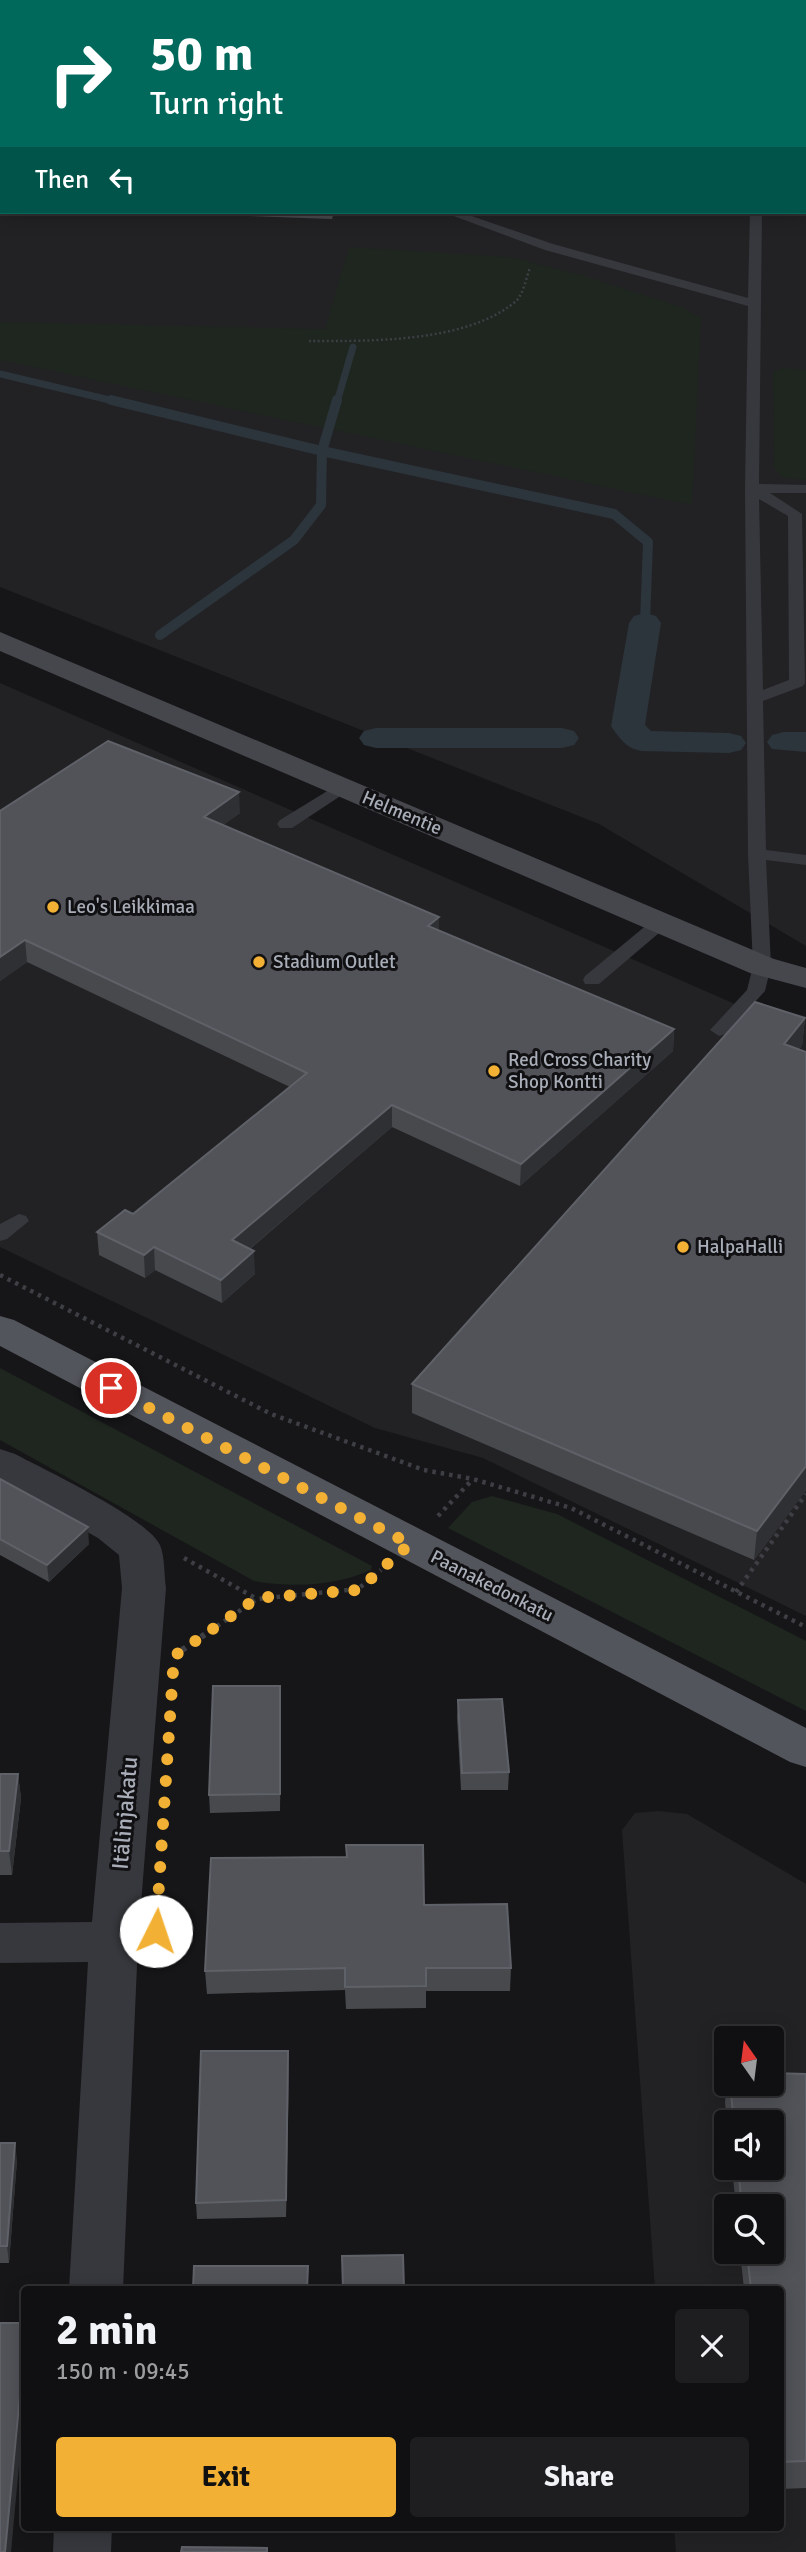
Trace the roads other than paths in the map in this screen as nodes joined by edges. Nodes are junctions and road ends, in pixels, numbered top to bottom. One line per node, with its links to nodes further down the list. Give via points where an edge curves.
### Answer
1 (455, 214): 3 (lane, via 549,247)
2 (756, 214): 3 (lane)
3 (755, 304): 4 (lane)
4 (752, 488): 5 (lane); 6 (lane); 9 (lane)
5 (806, 489)
6 (801, 520): 8 (lane)
7 (0, 641): 10 (street, Helmentie)
8 (802, 681): 9 (lane)
9 (756, 698): 12 (lane)
10 (342, 787): 11 (lane); 14 (street, Helmentie)
11 (286, 824)
12 (757, 854): 13 (lane); 15 (lane)
13 (806, 860)
14 (660, 923): 15 (street, Helmentie); 17 (lane)
15 (762, 966): 16 (street, Helmentie); 18 (lane, via 756,991)
16 (806, 978)
17 (592, 980)
18 (719, 1030)
19 (19, 1222): 20 (lane)
20 (0, 1234)
21 (0, 1329): 23 (main road, Paanakedonkatu)
22 (0, 1464): 24 (street, Itälinjakatu, via 161,1553 144,1588)
23 (803, 1747)
24 (114, 1942): 25 (street); 26 (street, Itälinjakatu)
25 (0, 1943)
26 (96, 2286)
27 (83, 2531): 28 (street)
28 (82, 2552)

